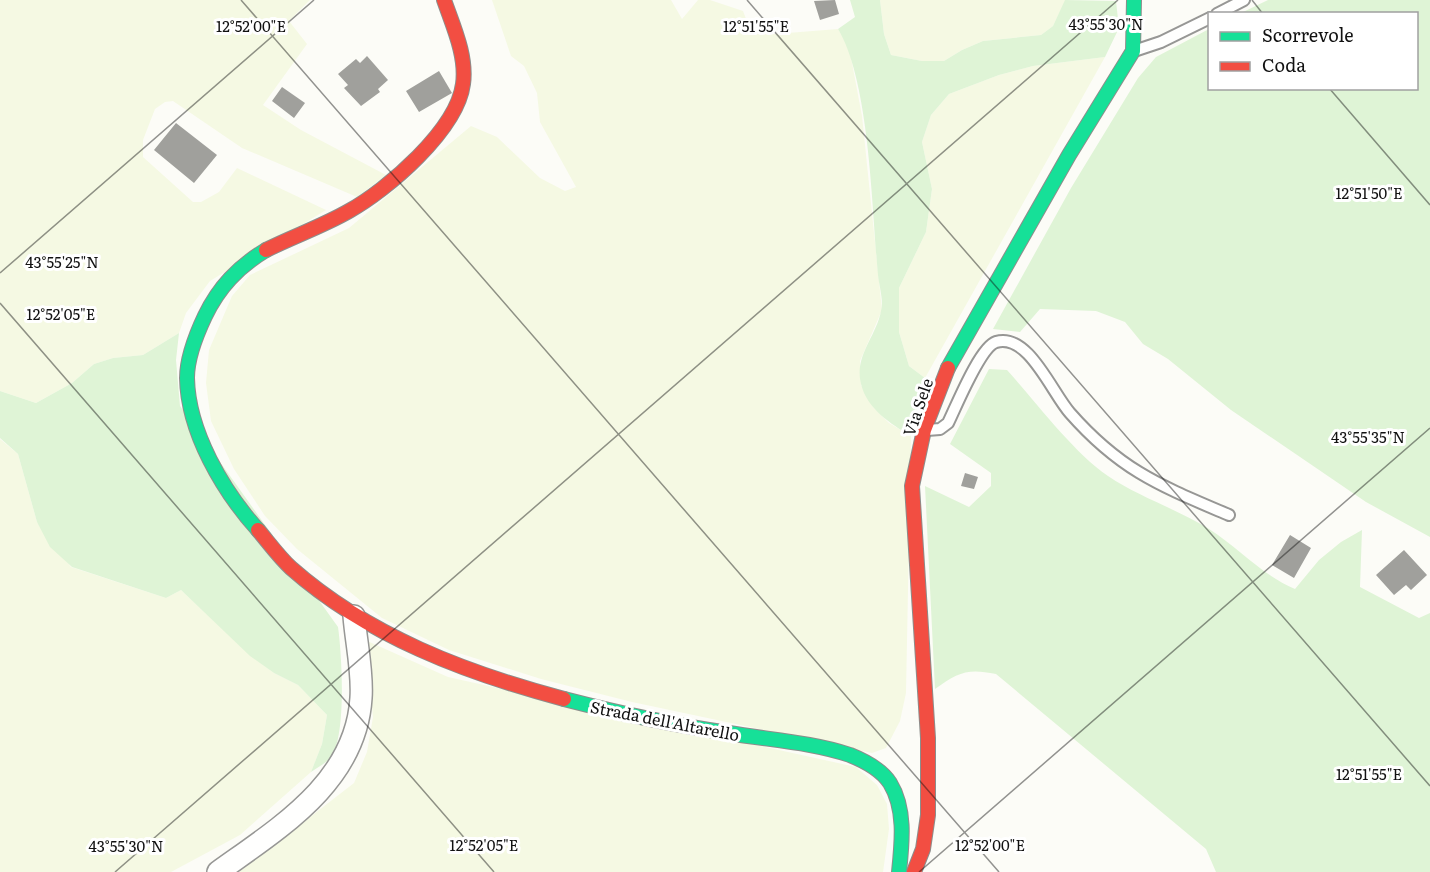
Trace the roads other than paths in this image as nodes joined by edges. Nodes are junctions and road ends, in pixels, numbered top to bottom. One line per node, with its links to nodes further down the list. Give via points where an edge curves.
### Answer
1 (444, 0): 9 (street, Strada dell'Altarello, via 460,47 464,83 458,103 433,140 395,179 351,211 282,242 240,267 215,297 195,338 187,378 195,424 248,519 287,564)
2 (1134, 0): 6 (street)
3 (1244, 0): 4 (lane)
4 (1221, 12)
5 (1208, 18): 6 (lane)
6 (1133, 51): 7 (street, Via Sele, via 948,368)
7 (924, 430): 8 (lane, via 940,429 948,423 984,352 994,342 1007,340 1020,345 1031,356 1067,410 1120,463 1159,485); 12 (street, Via Sele, via 912,486 928,738 928,815 923,849)
8 (1229, 515)
9 (354, 616): 10 (street, via 362,698 351,745 328,783 293,818); 11 (street, Strada dell'Altarello, via 455,665 560,698 657,721 837,751 868,762 885,776 896,795 901,827)
10 (218, 872)
11 (899, 872)
12 (914, 872)

